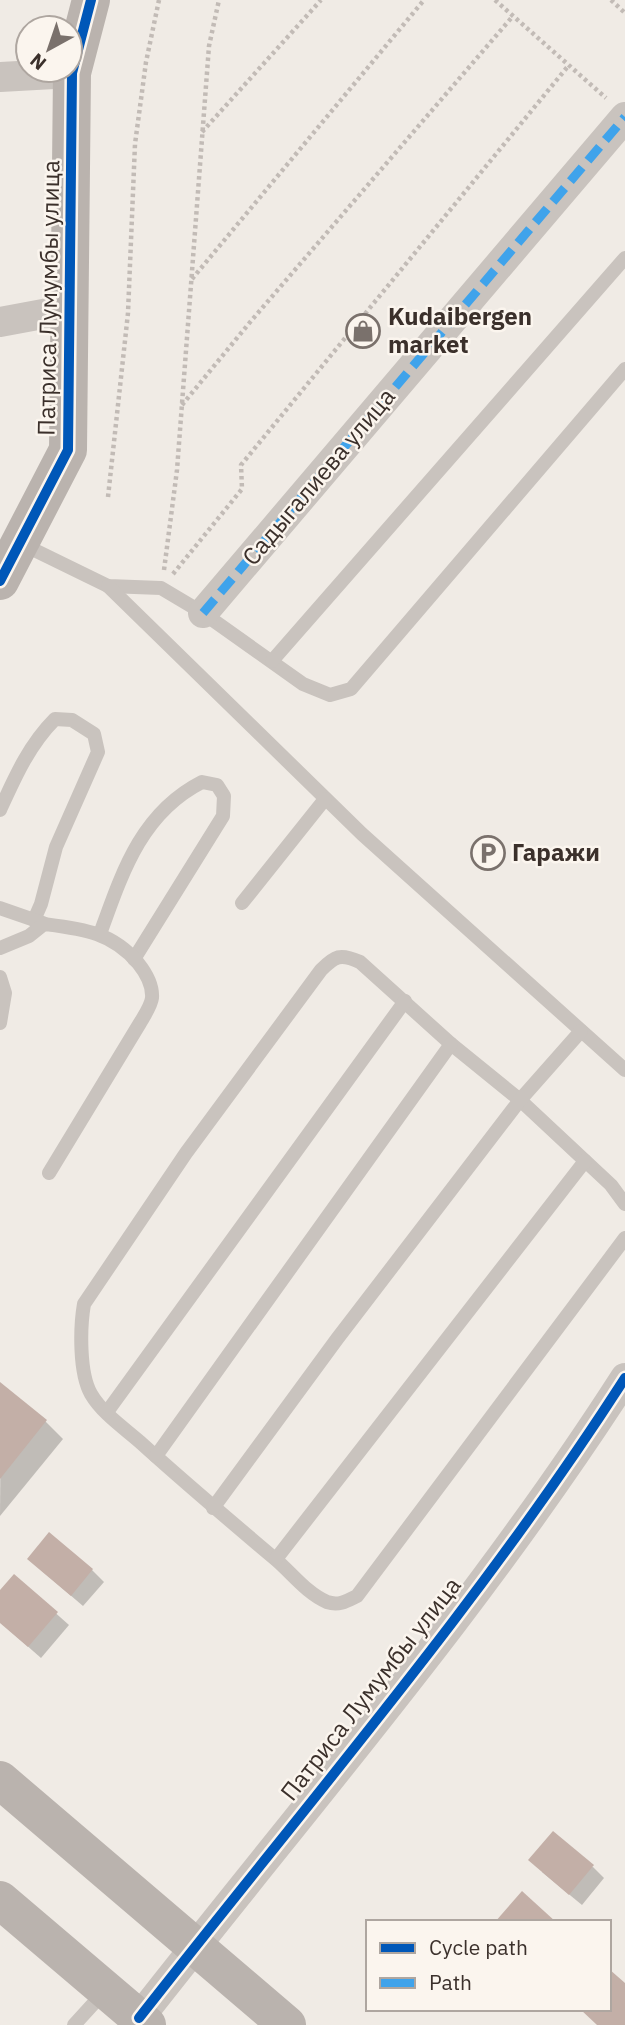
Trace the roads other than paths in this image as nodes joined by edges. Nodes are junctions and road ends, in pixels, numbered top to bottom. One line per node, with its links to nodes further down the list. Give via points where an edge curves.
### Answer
1 (90, 0): 2 (street, Патриса Лумумбы улица)
2 (84, 24)
3 (72, 84): 6 (street, Патриса Лумумбы улица)
4 (620, 111): 12 (street, Садыгалиева улица)
5 (625, 258): 13 (lane)
6 (70, 309): 7 (street); 9 (street, Патриса Лумумбы улица, via 68,450)
7 (0, 322)
8 (625, 369): 13 (lane, via 351,690 330,695 303,684)
9 (20, 543): 10 (street, Патриса Лумумбы улица); 11 (lane)
10 (0, 582)
11 (108, 586): 12 (lane, via 161,588); 14 (lane)
12 (203, 613): 13 (lane)
13 (272, 661)
14 (325, 799): 16 (lane); 25 (lane)
15 (0, 810): 18 (lane, via 23,761 55,719 72,720 93,734 97,752 56,847)
16 (242, 904)
17 (0, 908): 18 (lane)
18 (39, 922): 19 (lane); 20 (lane, via 29,936)
19 (100, 934): 21 (lane); 21 (lane, via 123,869 153,818 183,791 202,782 217,785 224,796 223,816)
20 (0, 948)
21 (134, 959): 30 (lane, via 148,975 152,999)
22 (0, 977): 24 (lane, via 5,993)
23 (405, 1002): 26 (lane); 34 (lane); 34 (lane, via 360,962 334,958 186,1153 84,1304 80,1328 90,1393)
24 (0, 1023)
25 (581, 1031): 27 (lane); 28 (lane)
26 (451, 1044): 28 (lane); 35 (lane)
27 (625, 1070)
28 (520, 1100): 29 (lane); 36 (lane)
29 (585, 1161): 31 (lane); 37 (lane)
30 (49, 1172)
31 (625, 1204)
32 (625, 1238): 37 (lane, via 357,1596 343,1604 330,1603)
33 (625, 1378): 40 (street, Патриса Лумумбы улица, via 462,1609)
34 (107, 1412): 35 (lane)
35 (156, 1456): 36 (lane)
36 (213, 1508): 37 (lane)
37 (276, 1559)
38 (0, 1780): 40 (street)
39 (0, 1900): 41 (street)
40 (195, 1946): 42 (street, Патриса Лумумбы улица); 44 (street)
41 (106, 1990): 42 (street); 43 (lane)
42 (143, 2021)
43 (74, 2025)
44 (287, 2025)

